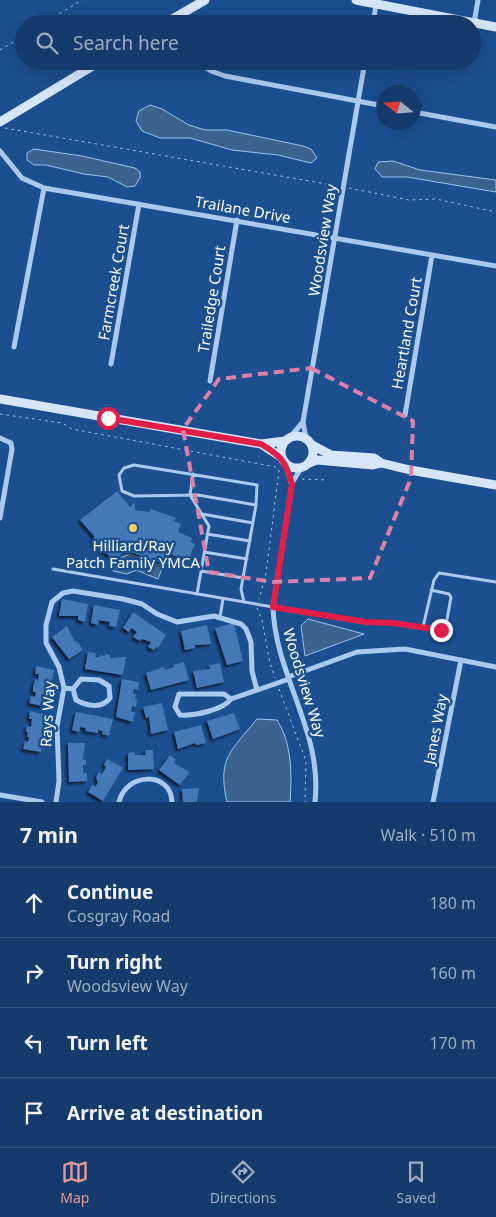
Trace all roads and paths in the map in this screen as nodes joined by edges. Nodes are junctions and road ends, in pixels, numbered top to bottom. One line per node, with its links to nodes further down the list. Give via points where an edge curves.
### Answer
1 (82, 0): 6 (path)
2 (205, 0): 7 (main road)
3 (356, 0): 5 (main road)
4 (478, 0): 10 (street)
5 (376, 4): 8 (street); 9 (main road)
6 (58, 15)
7 (181, 15)
8 (374, 15)
9 (433, 15)
10 (475, 15)
11 (481, 24): 12 (main road)
12 (496, 27)
13 (15, 41): 14 (path)
14 (0, 50)
15 (87, 70): 21 (main road)
16 (208, 70): 18 (street)
17 (363, 70): 18 (street, Woodsview Way)
18 (358, 101): 19 (street); 24 (street, Woodsview Way)
19 (376, 104)
20 (421, 113): 22 (street)
21 (1, 124): 24 (path)
22 (496, 127)
23 (0, 152): 25 (street, Trailane Drive, via 22,178)
24 (343, 187): 27 (path, via 410,200 436,199); 29 (street, Woodsview Way)
25 (44, 188): 26 (street, Trailane Drive); 32 (street)
26 (139, 204): 28 (street, Trailane Drive); 33 (street, Farmcreek Court)
27 (496, 212)
28 (237, 220): 29 (street, Trailane Drive); 34 (street, Trailedge Court)
29 (334, 237): 30 (street, Trailane Drive); 37 (street, Woodsview Way)
30 (432, 255): 31 (street, Trailane Drive); 36 (street, Heartland Court)
31 (496, 266)
32 (14, 347)
33 (111, 364)
34 (210, 380)
35 (0, 399): 41 (main road)
36 (404, 415)
37 (303, 422): 39 (street); 40 (street, Woodsview Way)
38 (0, 438): 48 (street, via 11,443 12,450)
39 (288, 438): 40 (main road); 41 (main road); 42 (main road, via 281,448)
40 (309, 441): 43 (main road, via 331,455 374,458); 44 (main road, via 313,452)
41 (261, 444): 42 (main road)
42 (284, 461): 44 (main road); 46 (street, Woodsview Way)
43 (382, 463): 44 (main road, via 317,460); 47 (main road)
44 (305, 465): 46 (street, Woodsview Way)
45 (193, 474): 49 (lane); 49 (lane, via 134,465 124,468 119,476 122,491 130,495); 50 (lane, via 257,485)
46 (292, 484): 67 (street, Woodsview Way)
47 (496, 485)
48 (2, 491): 52 (street)
49 (190, 495): 50 (lane); 51 (lane)
50 (256, 505): 53 (lane)
51 (202, 514): 53 (lane); 54 (lane, via 209,526)
52 (0, 518)
53 (253, 523): 55 (lane)
54 (207, 534): 55 (lane); 56 (lane)
55 (250, 541): 57 (lane)
56 (204, 552): 57 (lane); 59 (lane)
57 (247, 559): 60 (lane)
58 (53, 569): 63 (lane)
59 (201, 571): 60 (lane); 63 (lane)
60 (243, 578): 65 (lane)
61 (496, 582): 62 (lane, via 438,573)
62 (432, 590): 69 (lane); 69 (lane, via 451,597 446,625 441,630)
63 (197, 594): 64 (lane)
64 (222, 599): 65 (lane); 68 (lane)
65 (244, 602): 66 (lane)
66 (257, 605): 67 (lane); 73 (path)
67 (273, 607): 69 (lane, via 366,622); 72 (street, Woodsview Way, via 277,641)
68 (220, 617): 74 (street, Rays Way, via 177,622 142,604 63,592 52,602 46,643 59,667); 76 (street, Rays Way, via 241,624 249,635)
69 (424, 627)
70 (460, 660): 71 (street); 72 (street, via 405,649 357,652); 85 (street, Janes Way)
71 (496, 666)
72 (289, 678): 73 (street); 84 (street, Woodsview Way, via 315,759)
73 (277, 683): 76 (street); 83 (path, via 306,760)
74 (64, 688): 75 (street); 80 (street, Rays Way, via 57,726 59,781)
75 (74, 689): 75 (street, via 81,679 99,680 109,686 110,698 100,705 84,704 76,700)
76 (257, 690): 77 (street)
77 (231, 699): 77 (street, via 224,694 199,696 183,693 179,694 174,707 178,714 185,715 227,705)
78 (0, 795): 79 (street)
79 (42, 802)
80 (56, 802)
81 (119, 802): 82 (street, via 127,787 140,778 163,784)
82 (172, 802)
83 (305, 802)
84 (315, 802)
85 (433, 802)

